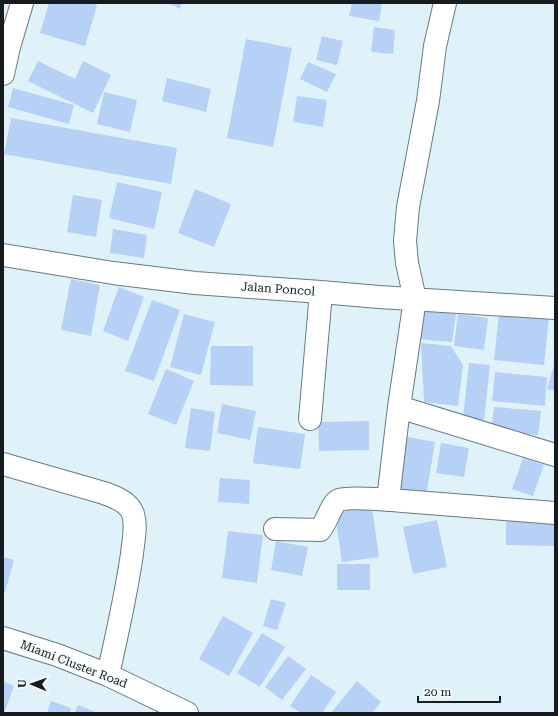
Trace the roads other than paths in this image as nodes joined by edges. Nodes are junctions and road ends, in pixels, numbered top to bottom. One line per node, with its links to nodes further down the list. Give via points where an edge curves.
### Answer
1 (22, 3): 3 (street)
2 (445, 3): 6 (street, via 435,46 428,101 408,206 405,241)
3 (3, 74)
4 (3, 255): 5 (street, Jalan Poncol, via 164,280)
5 (321, 292): 6 (street, Jalan Poncol); 9 (street)
6 (414, 299): 7 (street, Jalan Poncol); 8 (street)
7 (555, 308)
8 (399, 407): 10 (street); 12 (street)
9 (310, 419)
10 (555, 455)
11 (3, 464): 16 (street, via 104,493 128,505 133,514 134,540 128,580)
12 (388, 500): 13 (street); 14 (street, via 338,500 320,530)
13 (555, 513)
14 (275, 529)
15 (3, 638): 16 (street, Miami Cluster Road)
16 (108, 675): 17 (street, Miami Cluster Road)
17 (187, 713)

